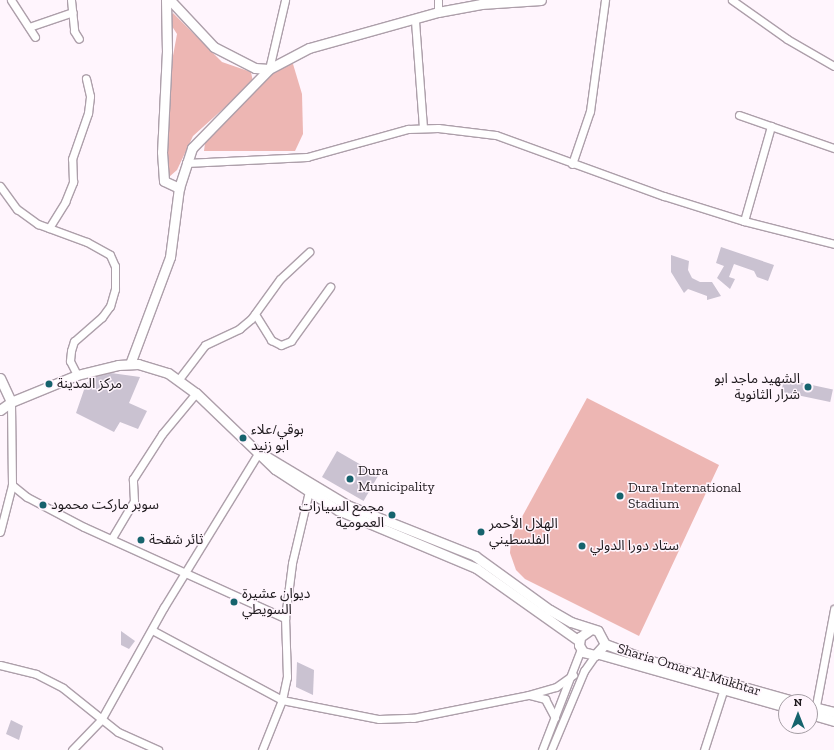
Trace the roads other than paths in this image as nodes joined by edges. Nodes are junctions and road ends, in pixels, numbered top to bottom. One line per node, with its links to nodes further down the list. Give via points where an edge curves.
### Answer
1 (11, 0): 13 (street)
2 (71, 0): 10 (street)
3 (166, 0): 26 (main road, via 167,52 162,152 164,181)
4 (170, 0): 17 (main road, via 214,47 255,68)
5 (285, 0): 17 (street)
6 (438, 0): 11 (street)
7 (541, 0): 11 (main road, via 481,4)
8 (605, 0): 24 (street, via 590,111)
9 (732, 0): 16 (street, via 787,39)
10 (73, 12): 13 (street); 15 (street, via 74,31)
11 (438, 12): 12 (main road)
12 (415, 21): 17 (main road, via 309,48); 21 (street)
13 (29, 27): 14 (street)
14 (35, 36)
15 (79, 39)
16 (834, 66)
17 (270, 69): 23 (main road, via 200,137)
18 (86, 78): 28 (street, via 90,96 88,113 74,153 73,182 65,202)
19 (739, 116): 20 (street)
20 (771, 126): 22 (street); 27 (street)
21 (423, 128): 23 (street, via 386,134 307,157); 24 (street, via 496,135)
22 (834, 148)
23 (186, 163): 26 (main road)
24 (572, 164): 27 (street)
25 (0, 186): 28 (street, via 17,209)
26 (179, 188): 33 (main road, via 170,257)
27 (744, 221): 29 (street)
28 (49, 228): 34 (street, via 88,242 110,255 115,266 115,289 110,306 102,317 74,341 70,361)
29 (834, 244)
30 (309, 252): 32 (street, via 280,279)
31 (330, 287): 32 (street, via 291,341 281,345 271,340)
32 (255, 314): 36 (street, via 239,329 205,344)
33 (130, 364): 34 (main road); 36 (main road, via 153,367)
34 (77, 375): 38 (main road)
35 (0, 378): 38 (main road)
36 (179, 379): 37 (main road)
37 (196, 393): 40 (main road); 44 (street, via 162,434 133,479 135,499)
38 (11, 402): 39 (main road); 41 (street)
39 (0, 410)
40 (259, 452): 42 (main road, via 275,469); 45 (street); 49 (main road, via 347,505 475,556 550,610)
41 (12, 485): 43 (street); 44 (street, via 27,497)
42 (309, 491): 47 (street, via 292,563); 51 (main road, via 338,510 476,568)
43 (0, 532)
44 (112, 538): 45 (street)
45 (186, 574): 47 (street); 48 (street)
46 (834, 609): 56 (street)
47 (285, 618): 59 (street, via 287,677)
48 (152, 630): 59 (street); 65 (street)
49 (590, 630): 50 (main road, via 601,633); 51 (main road, via 582,634)
50 (605, 644): 52 (main road); 55 (main road, Sharia Omar Al-Mukhtar)
51 (580, 645): 52 (main road, via 587,655); 54 (street)
52 (597, 654): 55 (main road, Sharia Omar Al-Mukhtar); 71 (street, via 584,671)
53 (0, 665): 65 (street, via 36,674 63,688)
54 (573, 675): 57 (street, via 556,687); 64 (street)
55 (724, 686): 58 (main road, Sharia Omar Al-Mukhtar); 60 (main road, Sharia Omar Al-Mukhtar); 72 (street)
56 (816, 694)
57 (528, 695): 59 (street, via 413,718 379,719); 64 (street, via 545,699)
58 (778, 698)
59 (282, 700): 69 (street)
60 (778, 704)
61 (818, 711): 62 (main road)
62 (834, 712)
63 (818, 713): 66 (main road)
64 (555, 718): 70 (street)
65 (101, 720): 67 (street); 68 (street, via 118,732)
66 (834, 721)
67 (72, 750)
68 (158, 750)
69 (262, 750)
70 (542, 750)
71 (551, 750)
72 (704, 750)

